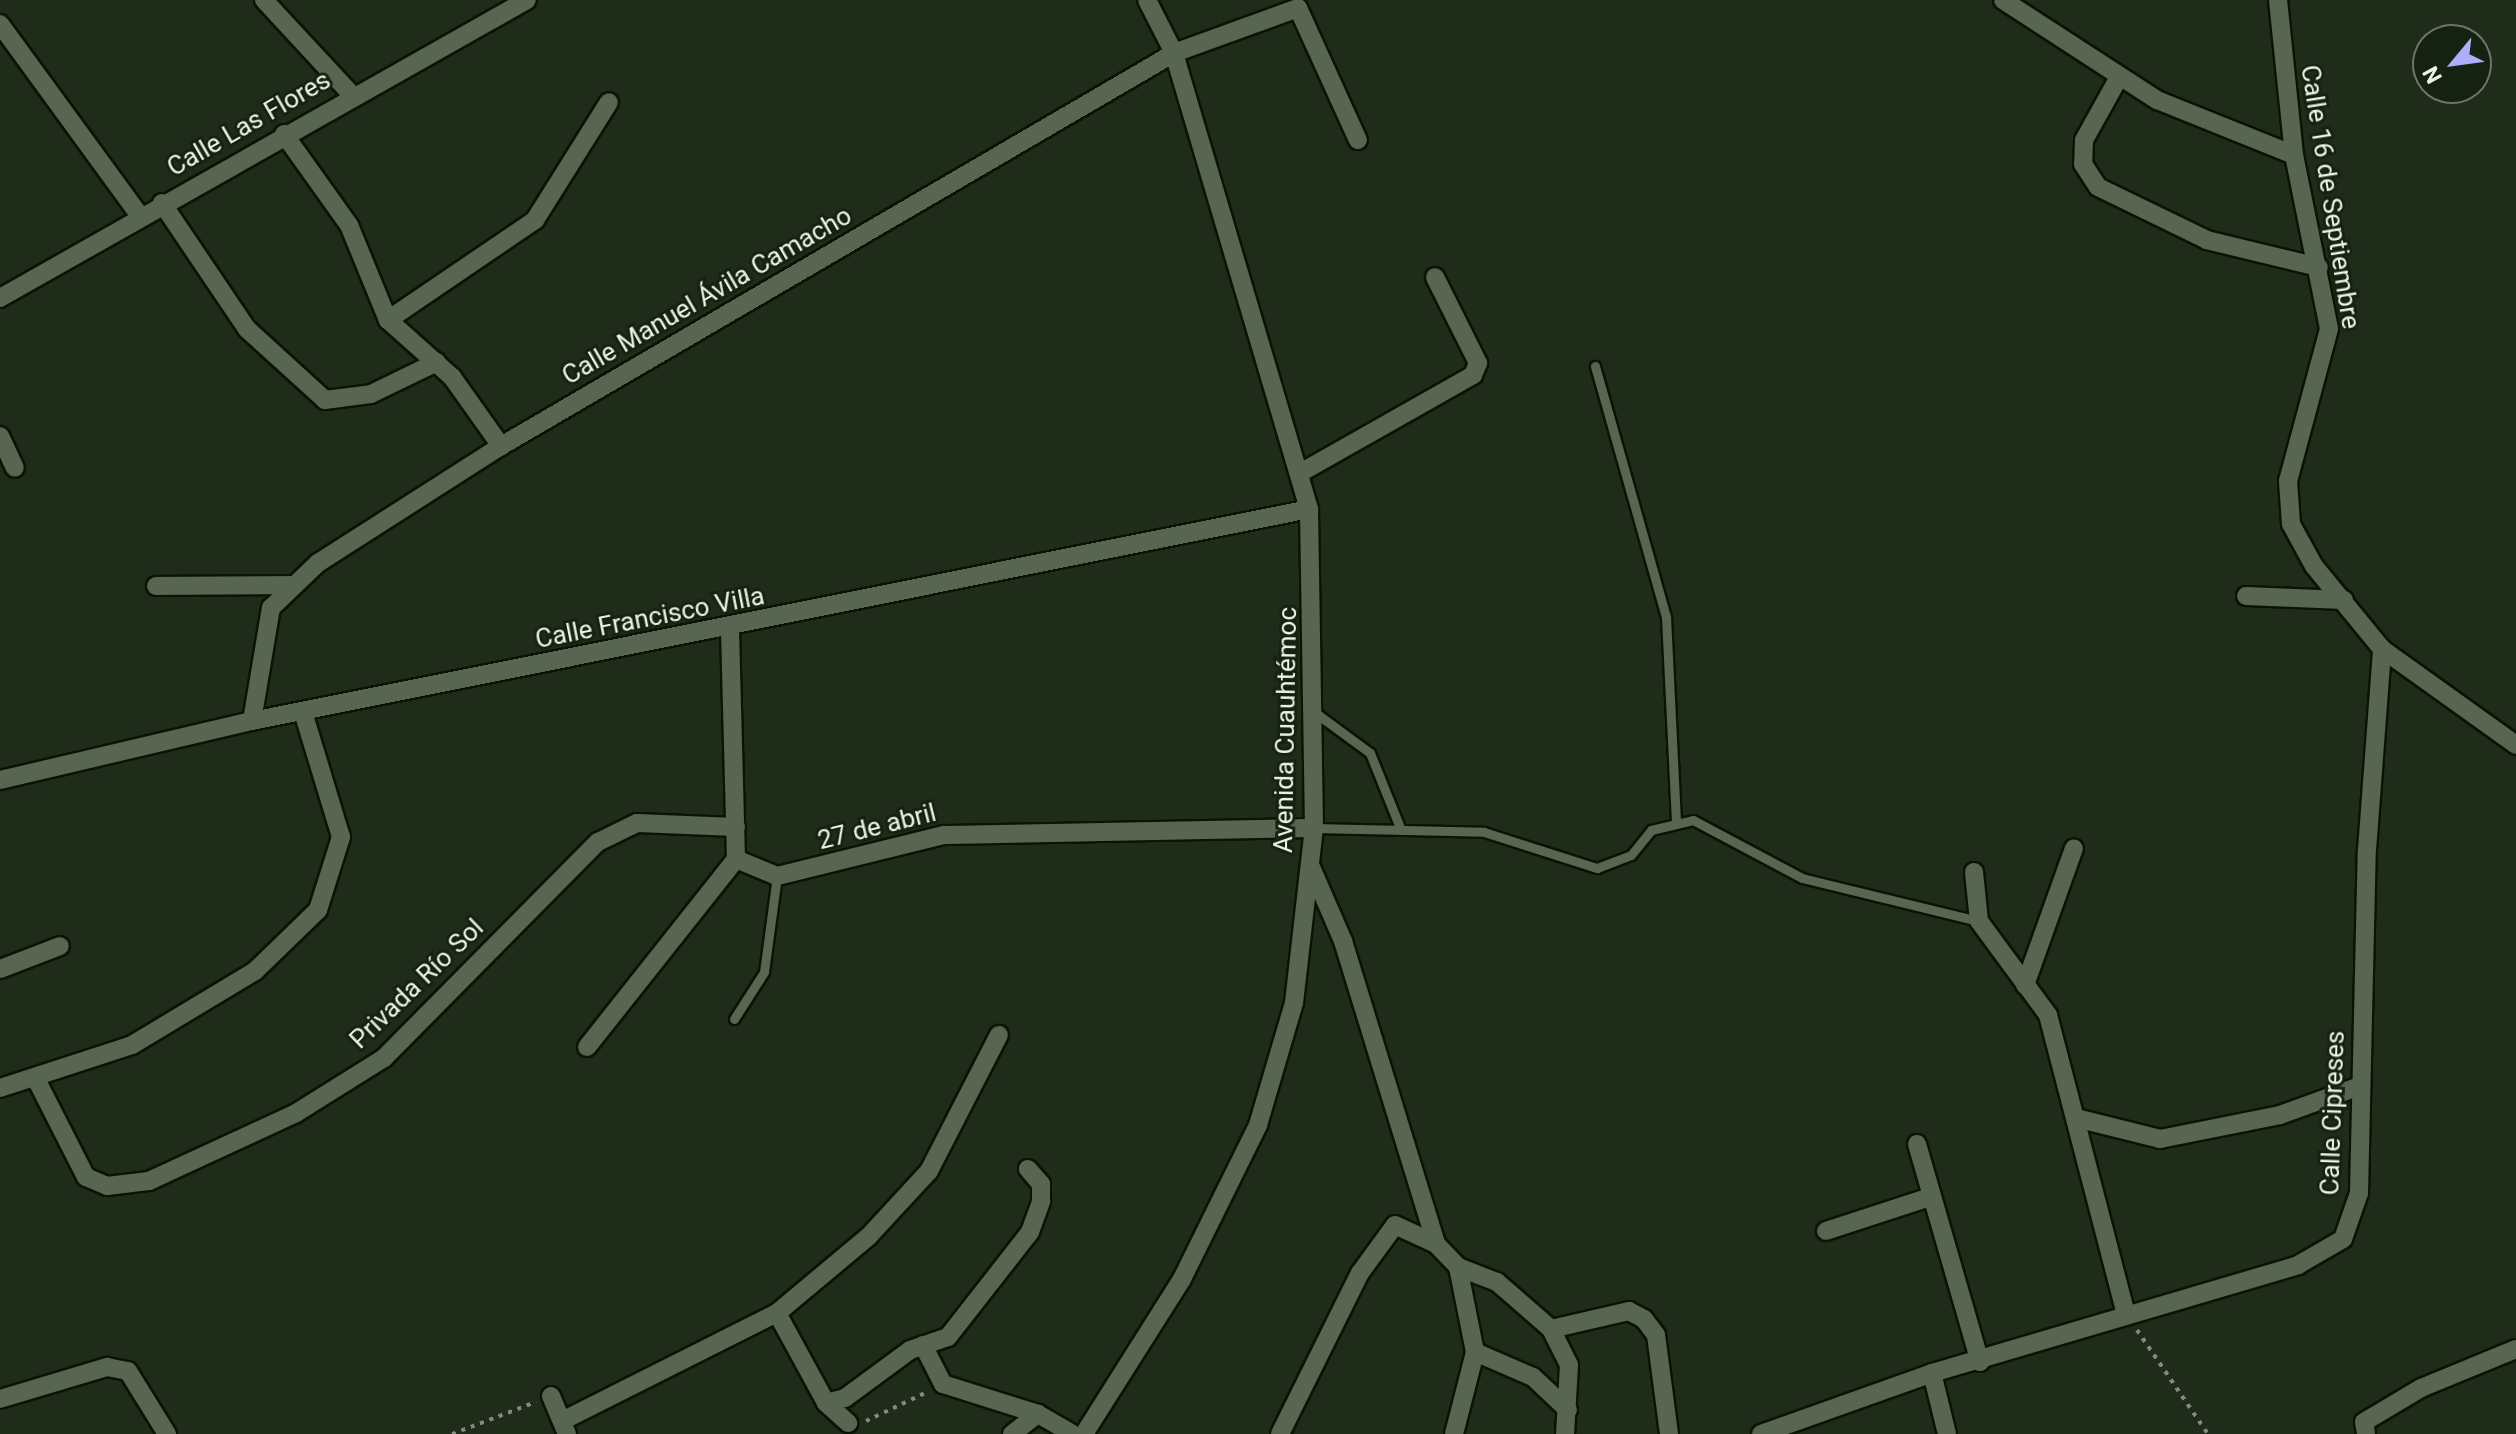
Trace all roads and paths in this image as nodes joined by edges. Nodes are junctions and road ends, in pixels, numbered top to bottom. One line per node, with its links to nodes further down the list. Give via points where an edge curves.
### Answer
1 (264, 0): 9 (street)
2 (527, 0): 9 (street, Calle Las Flores)
3 (1147, 0): 7 (street, Avenida Cuauhtémoc)
4 (2003, 0): 8 (street)
5 (2278, 0): 13 (street, Calle 16 de Septiembre)
6 (0, 24): 15 (street)
7 (1174, 53): 12 (street, Calle Manuel Ávila Camacho, via 1291,8 1306,16); 23 (street, Calle Manuel Ávila Camacho); 25 (street, Avenida Cuauhtémoc)
8 (2118, 79): 13 (street); 16 (street, via 2084,140 2083,164 2098,187 2207,240)
9 (352, 95): 11 (street, Calle Las Flores)
10 (609, 102): 19 (street, via 535,220)
11 (284, 134): 14 (street, Calle Las Flores); 19 (street, via 349,225)
12 (1358, 140)
13 (2294, 155): 16 (street, Calle 16 de Septiembre)
14 (162, 203): 15 (street, Calle Las Flores); 20 (street, via 247,329 325,400 371,394)
15 (140, 216): 18 (street, Calle Las Flores)
16 (2319, 267): 30 (street, Calle 16 de Septiembre, via 2329,329 2288,502 2301,547)
17 (1435, 277): 25 (street, via 1478,363 1473,375)
18 (0, 298)
19 (388, 320): 20 (street)
20 (437, 362): 23 (street)
21 (1595, 366): 38 (lane, via 1666,617)
22 (0, 436): 24 (street)
23 (501, 446): 27 (street, Calle Manuel Ávila Camacho)
24 (15, 468)
25 (1300, 473): 26 (street, Avenida Cuauhtémoc)
26 (1309, 509): 31 (street, Calle Francisco Villa); 34 (street, Avenida Cuauhtémoc)
27 (291, 585): 28 (street); 35 (street, Calle Manuel Ávila Camacho, via 271,608 261,637)
28 (156, 586)
29 (2246, 596): 30 (street)
30 (2344, 600): 32 (street, Calle 16 de Septiembre)
31 (730, 630): 33 (street, Calle Francisco Villa); 39 (street)
32 (2382, 649): 36 (street, Calle 16 de Septiembre); 55 (street, Calle Cipreses)
33 (303, 712): 35 (street, Calle Francisco Villa); 54 (street, via 341,837 318,910 255,971 169,1023 132,1045)
34 (1317, 714): 40 (street, Avenida Cuauhtémoc); 41 (lane, via 1370,753)
35 (252, 721): 37 (street, Calle Francisco Villa)
36 (2516, 745)
37 (0, 780)
38 (1676, 819): 41 (lane, via 1651,830 1613,867 1597,868 1503,835); 47 (lane, via 1714,830 1802,878)
39 (736, 827): 43 (street); 54 (street, Privada Río Sol, via 637,823 598,842 384,1058 296,1113 149,1181 107,1186 86,1177)
40 (1314, 828): 41 (lane); 44 (street, Avenida Cuauhtémoc); 46 (street, 27 de abril, via 944,835)
41 (1401, 830)
42 (2074, 848): 50 (street)
43 (736, 859): 46 (street); 53 (street)
44 (1311, 867): 62 (street, via 1343,941); 84 (street, Avenida Cuauhtémoc, via 1294,1003 1258,1125 1182,1279)
45 (1974, 872): 47 (street)
46 (777, 876): 51 (lane, via 764,972)
47 (1979, 921): 50 (street)
48 (60, 946): 49 (street)
49 (0, 969)
50 (2025, 985): 57 (street, via 2048,1015)
51 (734, 1019)
52 (999, 1035): 64 (street, via 929,1171 869,1236)
53 (587, 1047)
54 (36, 1079): 56 (street)
55 (2360, 1086): 57 (street, via 2280,1115 2160,1139); 65 (street, Calle Cipreses, via 2359,1193 2343,1239 2298,1265)
56 (0, 1088)
57 (2076, 1118): 65 (street)
58 (1917, 1144): 60 (street)
59 (1028, 1169): 67 (street, via 1041,1193 1030,1232 948,1337)
60 (1927, 1198): 61 (street); 70 (street)
61 (1826, 1231)
62 (1436, 1244): 63 (street); 85 (street, via 1395,1225 1360,1273)
63 (1458, 1267): 66 (street, via 1497,1282); 69 (street)
64 (777, 1313): 75 (street); 79 (street)
65 (2126, 1315): 70 (street, Calle Cipreses); 91 (path)
66 (1551, 1329): 76 (street, via 1569,1365); 88 (street, via 1629,1311 1644,1319 1656,1335)
67 (923, 1345): 72 (street); 75 (street)
68 (2516, 1349): 92 (street, via 2421,1388 2364,1422)
69 (1475, 1352): 76 (street, via 1533,1377); 86 (street)
70 (1980, 1362): 71 (street, Calle Cipreses)
71 (1932, 1373): 89 (street, Calle Cipreses); 90 (street)
72 (943, 1384): 77 (street); 78 (path)
73 (551, 1396): 79 (street); 81 (path)
74 (0, 1399): 80 (street, via 107,1367 128,1371)
75 (826, 1403): 78 (street)
76 (1568, 1410): 87 (street)
77 (1038, 1414): 82 (street); 83 (street)
78 (848, 1423)
79 (564, 1428)
80 (167, 1434)
81 (452, 1434)
82 (1012, 1434)
83 (1072, 1434)
84 (1084, 1434)
85 (1280, 1434)
86 (1454, 1434)
87 (1565, 1434)
88 (1669, 1434)
89 (1761, 1434)
90 (1947, 1434)
91 (2208, 1434)
92 (2366, 1434)

